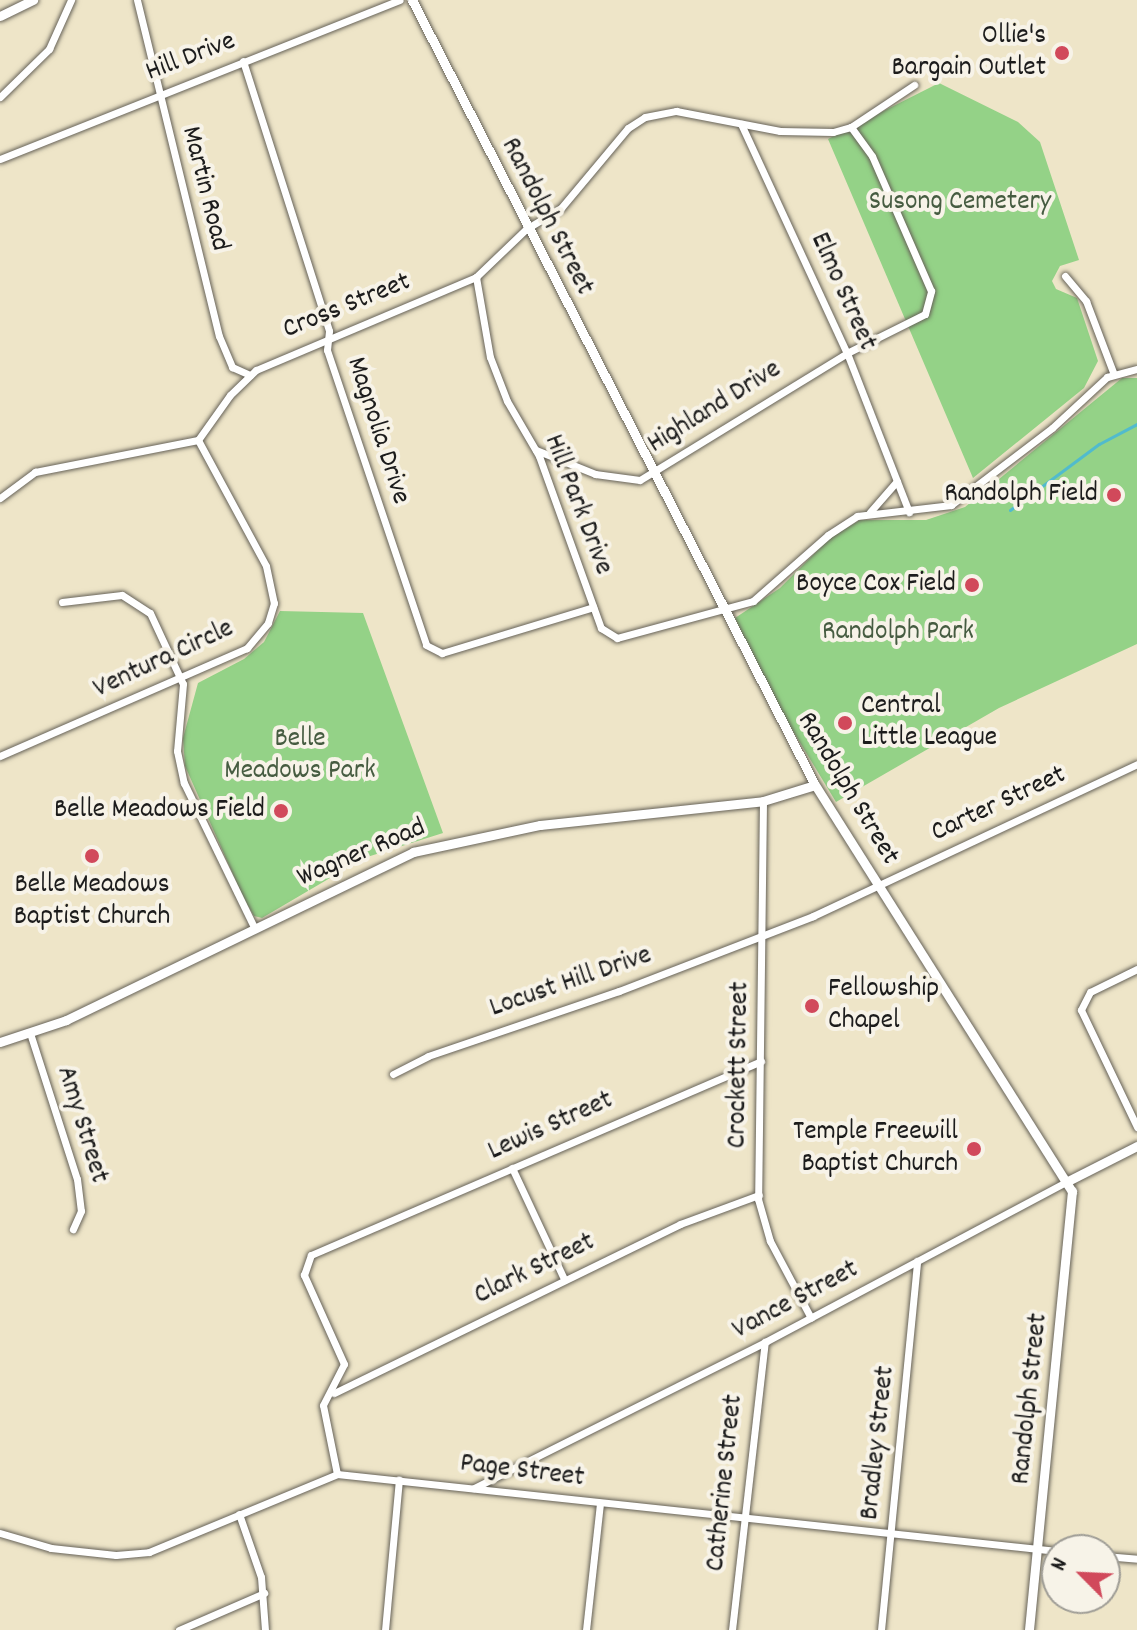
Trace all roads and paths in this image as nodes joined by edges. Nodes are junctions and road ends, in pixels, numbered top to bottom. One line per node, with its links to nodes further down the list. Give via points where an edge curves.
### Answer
1 (33, 0): 6 (street)
2 (71, 0): 10 (street, via 49,49)
3 (137, 0): 9 (street, Martin Road)
4 (399, 0): 7 (street, Hill Drive)
5 (412, 0): 14 (street, Randolph Street)
6 (0, 16)
7 (243, 61): 9 (street, Hill Drive); 17 (street, Magnolia Drive)
8 (914, 85): 12 (street)
9 (157, 93): 13 (street, Hill Drive); 21 (street, Martin Road, via 223,349 232,367)
10 (0, 97)
11 (741, 124): 12 (street, Cross Street, via 802,133); 14 (street, Cross Street, via 676,111 645,117 628,128 561,208); 18 (street, Elmo Street)
12 (851, 127): 18 (street, Highland Drive, via 872,156 931,291 930,309)
13 (0, 159)
14 (526, 229): 16 (street, Cross Street); 24 (street, Randolph Street)
15 (1065, 276): 20 (street, via 1086,301)
16 (476, 277): 17 (street, Cross Street); 23 (street, Hill Park Drive, via 490,357 507,401)
17 (328, 339): 21 (street, Cross Street); 32 (street, Magnolia Drive, via 327,350 426,645 442,653)
18 (847, 353): 24 (street, Highland Drive); 26 (street, Elmo Street)
19 (1137, 369): 20 (street)
20 (1113, 372): 29 (street, via 966,497 938,509)
21 (250, 375): 22 (street, Cross Street)
22 (198, 440): 27 (street, via 35,472); 34 (street, Ventura Circle, via 266,566 274,603 255,641)
23 (536, 450): 24 (street, Highland Drive, via 612,478 633,482); 32 (street, Hill Park Drive)
24 (652, 474): 33 (street, Randolph Street)
25 (0, 481): 27 (street)
26 (897, 481): 29 (street, Elmo Street); 30 (street)
27 (11, 486): 28 (street)
28 (0, 498)
29 (909, 512): 30 (street)
30 (869, 513): 33 (street, Hill Park Drive, via 828,535 769,592)
31 (62, 602): 34 (street, via 113,594 142,604)
32 (593, 607): 33 (street, Hill Park Drive, via 605,633 617,638)
33 (723, 613): 37 (street, Randolph Street)
34 (180, 679): 35 (street, Ventura Circle); 40 (street, via 180,772)
35 (0, 756)
36 (1137, 764): 39 (street, Carter Street)
37 (815, 785): 38 (street, Wagner Road); 39 (street, Randolph Street)
38 (763, 801): 40 (street, Wagner Road, via 540,825 436,845 380,865); 41 (street, Crockett Street)
39 (879, 885): 41 (street, Carter Street); 50 (street, Randolph Street)
40 (254, 927): 43 (street, Wagner Road)
41 (763, 935): 45 (street, Crockett Street); 46 (street, Locust Hill Drive, via 428,1056)
42 (1137, 969): 47 (street, via 1090,992 1081,1010)
43 (30, 1033): 44 (street, Wagner Road); 52 (street, Amy Street, via 77,1179 82,1206)
44 (0, 1042)
45 (761, 1061): 49 (street, Lewis Street); 51 (street, Crockett Street)
46 (393, 1074)
47 (1137, 1127)
48 (1137, 1146): 50 (street, Vance Street)
49 (512, 1168): 54 (street); 57 (street, Lewis Street, via 311,1255 304,1268 320,1320 344,1364)
50 (1066, 1182): 53 (street, Vance Street); 66 (street, Randolph Street, via 1072,1209)
51 (759, 1195): 54 (street, Clark Street, via 740,1198); 55 (street, Crockett Street, via 770,1241)
52 (73, 1229)
53 (917, 1261): 55 (street, Vance Street); 65 (street, Bradley Street)
54 (564, 1279): 57 (street, Clark Street)
55 (811, 1318): 56 (street, Vance Street)
56 (765, 1342): 60 (street, Vance Street); 63 (street, Catherine Street)
57 (334, 1393): 58 (street, via 323,1411)
58 (337, 1474): 59 (street, Page Street); 62 (street, Page Street)
59 (399, 1480): 60 (street, Page Street); 71 (street)
60 (472, 1489): 61 (street, Page Street)
61 (600, 1503): 63 (street, Page Street); 72 (street)
62 (239, 1514): 64 (street, Page Street, via 167,1547 132,1555 51,1548); 68 (street)
63 (744, 1518): 65 (street, Page Street); 73 (street, Catherine Street)
64 (0, 1533)
65 (891, 1534): 66 (street, Page Street); 74 (street, Bradley Street)
66 (1038, 1549): 67 (street, Page Street); 75 (street, Randolph Street)
67 (1041, 1549)
68 (264, 1593): 69 (street); 70 (street)
69 (179, 1630)
70 (265, 1630)
71 (385, 1630)
72 (586, 1630)
73 (732, 1630)
74 (881, 1630)
75 (1029, 1630)

